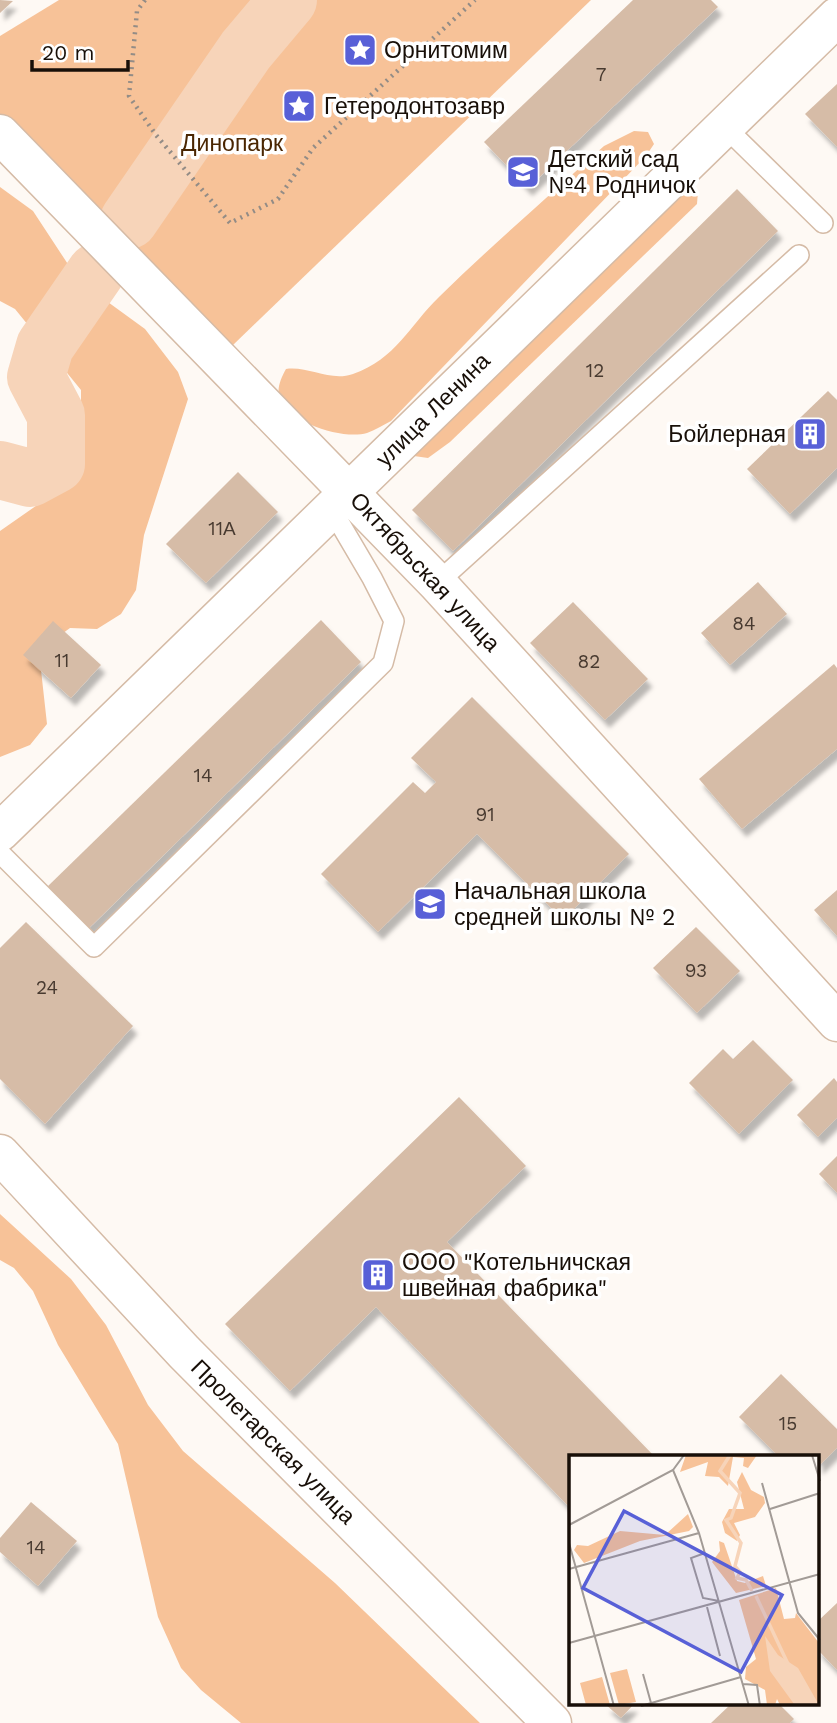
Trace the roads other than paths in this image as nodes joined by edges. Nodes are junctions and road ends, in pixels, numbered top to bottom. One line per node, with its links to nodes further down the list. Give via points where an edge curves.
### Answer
1 (837, 17): 2 (street, улица Ленина)
2 (723, 125): 4 (lane); 6 (street, улица Ленина)
3 (0, 134): 6 (street, Октябрьская улица)
4 (822, 223)
5 (799, 255): 7 (lane)
6 (341, 501): 7 (street, Октябрьская улица); 8 (street, улица Ленина); 9 (lane, via 394,621 383,663 94,947)
7 (437, 583): 10 (street, Октябрьская улица)
8 (0, 832)
9 (0, 853)
10 (837, 1022)
11 (0, 1154): 12 (street, Пролетарская улица, via 184,1352)
12 (552, 1723)

